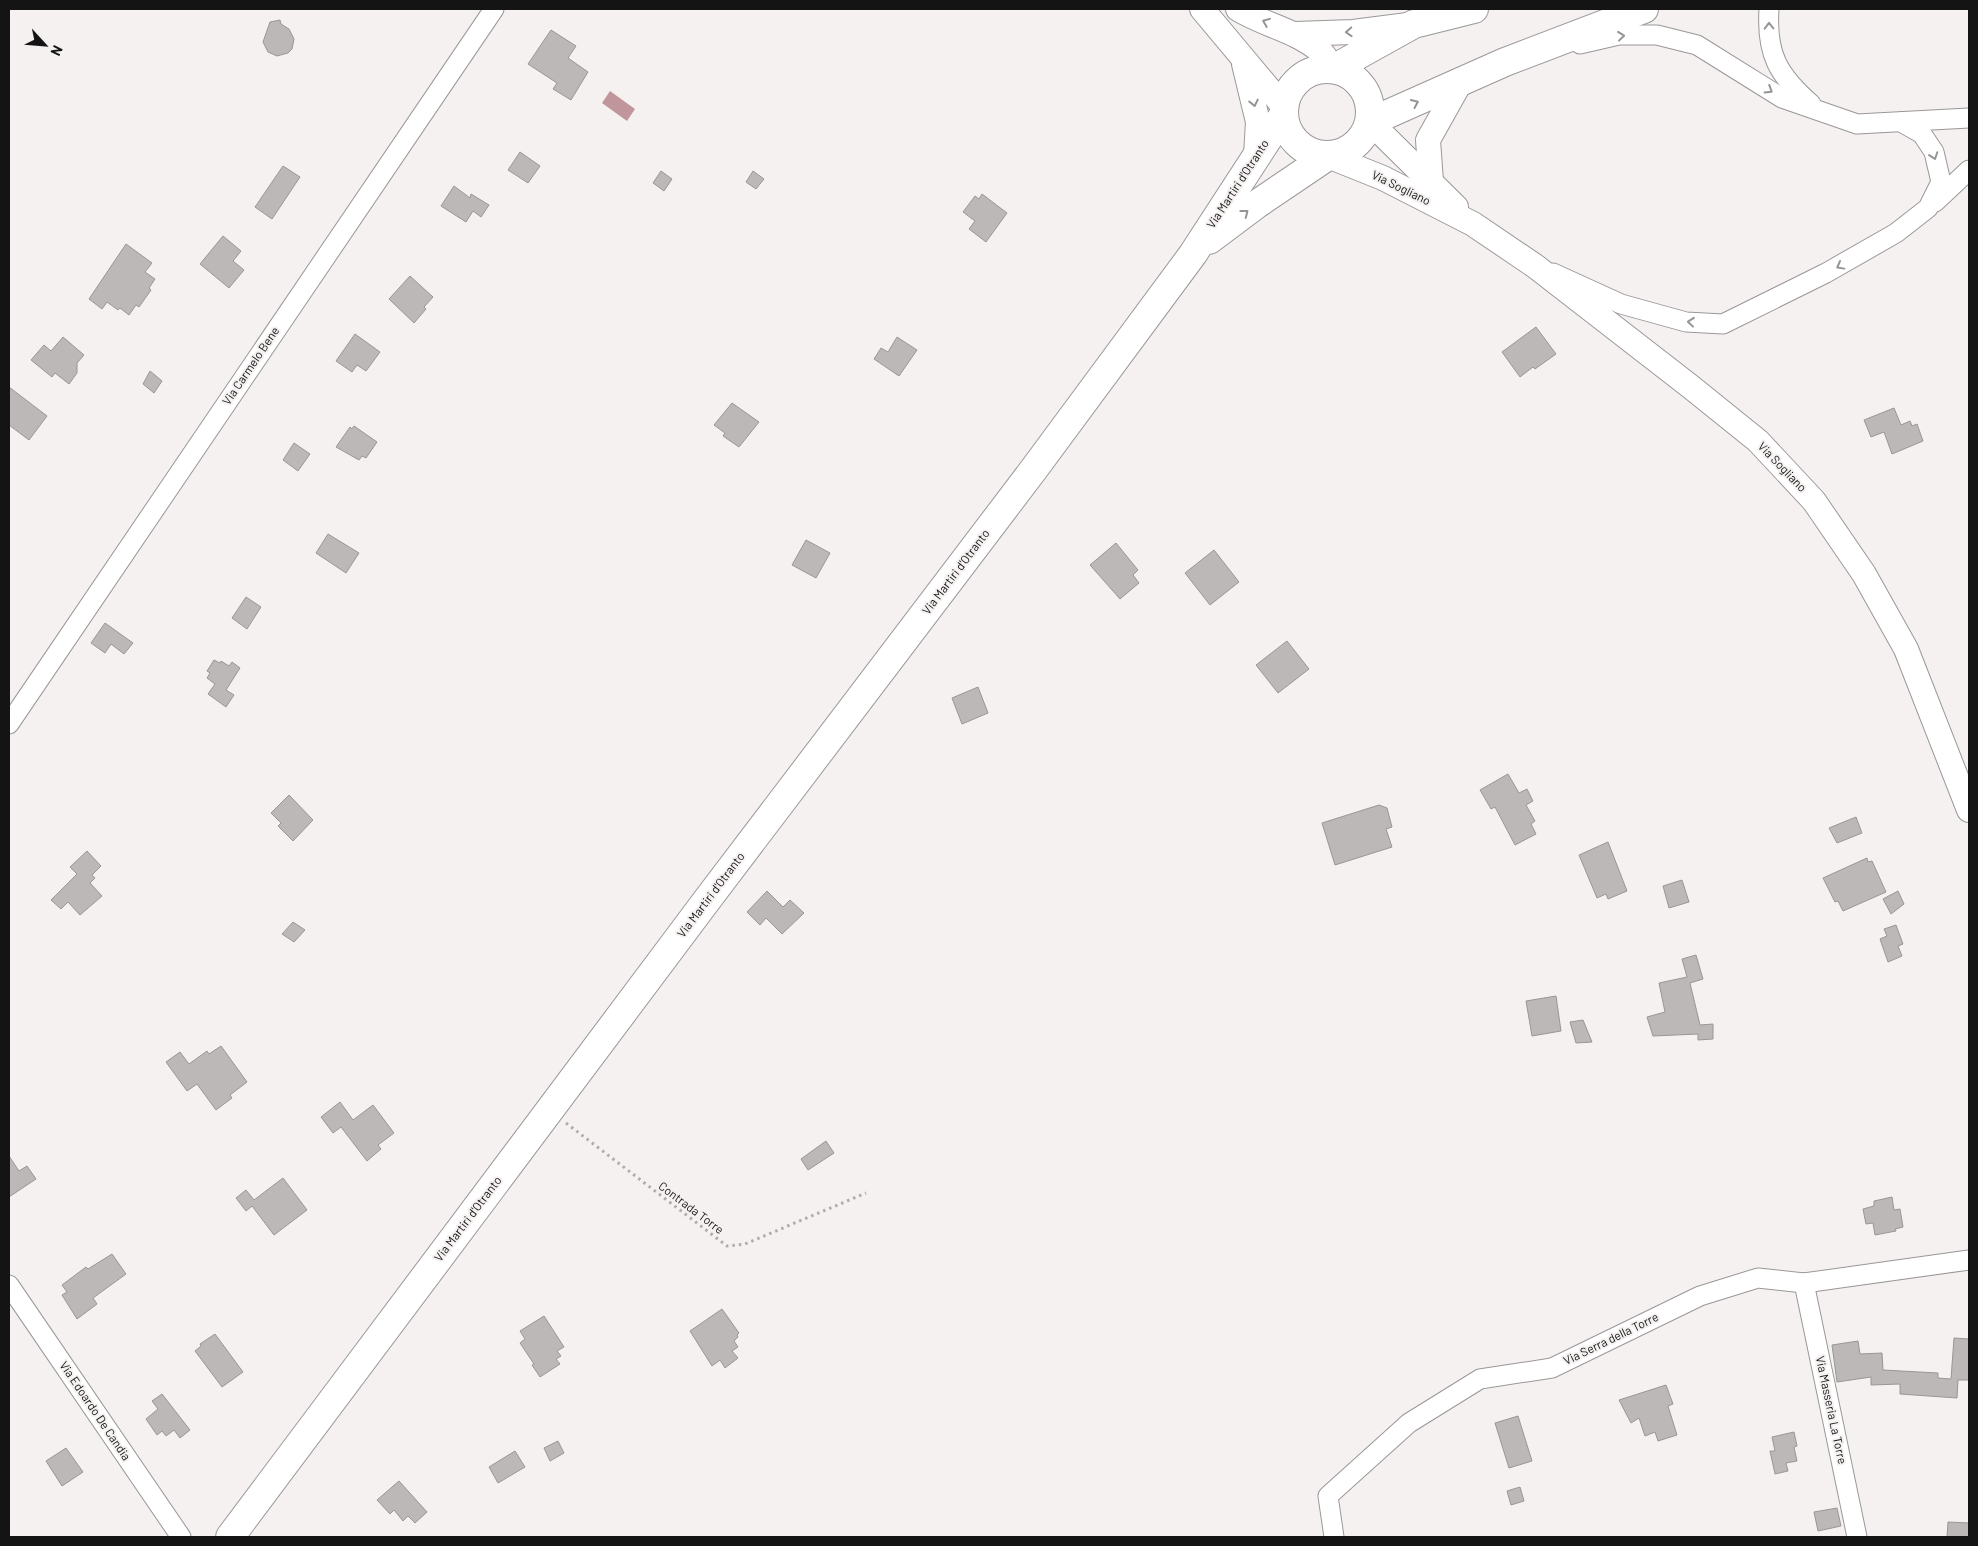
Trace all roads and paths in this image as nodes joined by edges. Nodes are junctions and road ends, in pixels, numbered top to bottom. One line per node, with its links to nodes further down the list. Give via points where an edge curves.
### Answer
1 (494, 9): 26 (street, Via Carmelo Bene)
2 (1202, 9): 9 (street, Via Sogliano)
3 (1238, 9): 8 (street, one-way to 3)
4 (1474, 9): 7 (main road)
5 (1644, 9): 10 (main road)
6 (1769, 9): 14 (street, one-way to 6, via 1793,88 1774,60 1768,29)
7 (1414, 24): 8 (street, one-way to 8, via 1353,32); 11 (main road)
8 (1295, 34): 11 (street, via 1320,51)
9 (1242, 55): 13 (street, Via Sogliano); 18 (street, Via Sogliano, one-way to 18, via 1258,122)
10 (1505, 62): 12 (main road); 14 (street, one-way to 14, via 1619,35 1657,35 1696,45 1782,98)
11 (1333, 69): 13 (main road, via 1305,75 1286,97); 16 (main road, via 1347,73 1359,82 1371,108)
12 (1460, 83): 16 (main road, one-way to 12); 21 (street, via 1428,140)
13 (1284, 110): 18 (main road, Via Martiri d'Otranto); 19 (main road, Via Sogliano, via 1292,138 1302,148)
14 (1817, 110): 17 (street, via 1857,124)
15 (1969, 118): 17 (street)
16 (1370, 122): 19 (main road, via 1355,146 1342,154); 21 (street, Via Sogliano)
17 (1901, 122): 22 (street, one-way to 22, via 1922,134 1934,152 1941,182)
18 (1256, 155): 24 (main road, Via Martiri d'Otranto)
19 (1328, 156): 23 (street, Via Sogliano, via 1384,178); 24 (main road, Via Martiri d'Otranto, one-way to 19, via 1256,204)
20 (1969, 170): 22 (street)
21 (1431, 182): 23 (street, Via Sogliano)
22 (1928, 208): 25 (street, one-way to 25, via 1889,238 1723,324 1686,322 1621,304)
23 (1473, 224): 25 (street, Via Sogliano)
24 (1192, 254): 28 (main road, Via Martiri d'Otranto, via 1034,469)
25 (1535, 266): 27 (street, Via Sogliano, via 1758,441 1814,501 1864,574 1906,649)
26 (9, 724)
27 (1969, 810)
28 (550, 1110): 29 (path, Contrada Torre, via 727,1246 745,1244); 34 (main road, Via Martiri d'Otranto)
29 (866, 1193)
30 (1969, 1260): 31 (street, Via Serra della Torre)
31 (1804, 1283): 35 (street, Via Serra della Torre, via 1758,1278 1700,1296 1552,1368 1480,1379 1409,1423 1328,1496); 36 (street, Via Masseria La Torre)
32 (9, 1285): 33 (street, Via Edoardo De Candia)
33 (181, 1537)
34 (230, 1537)
35 (1334, 1537)
36 (1857, 1537)

